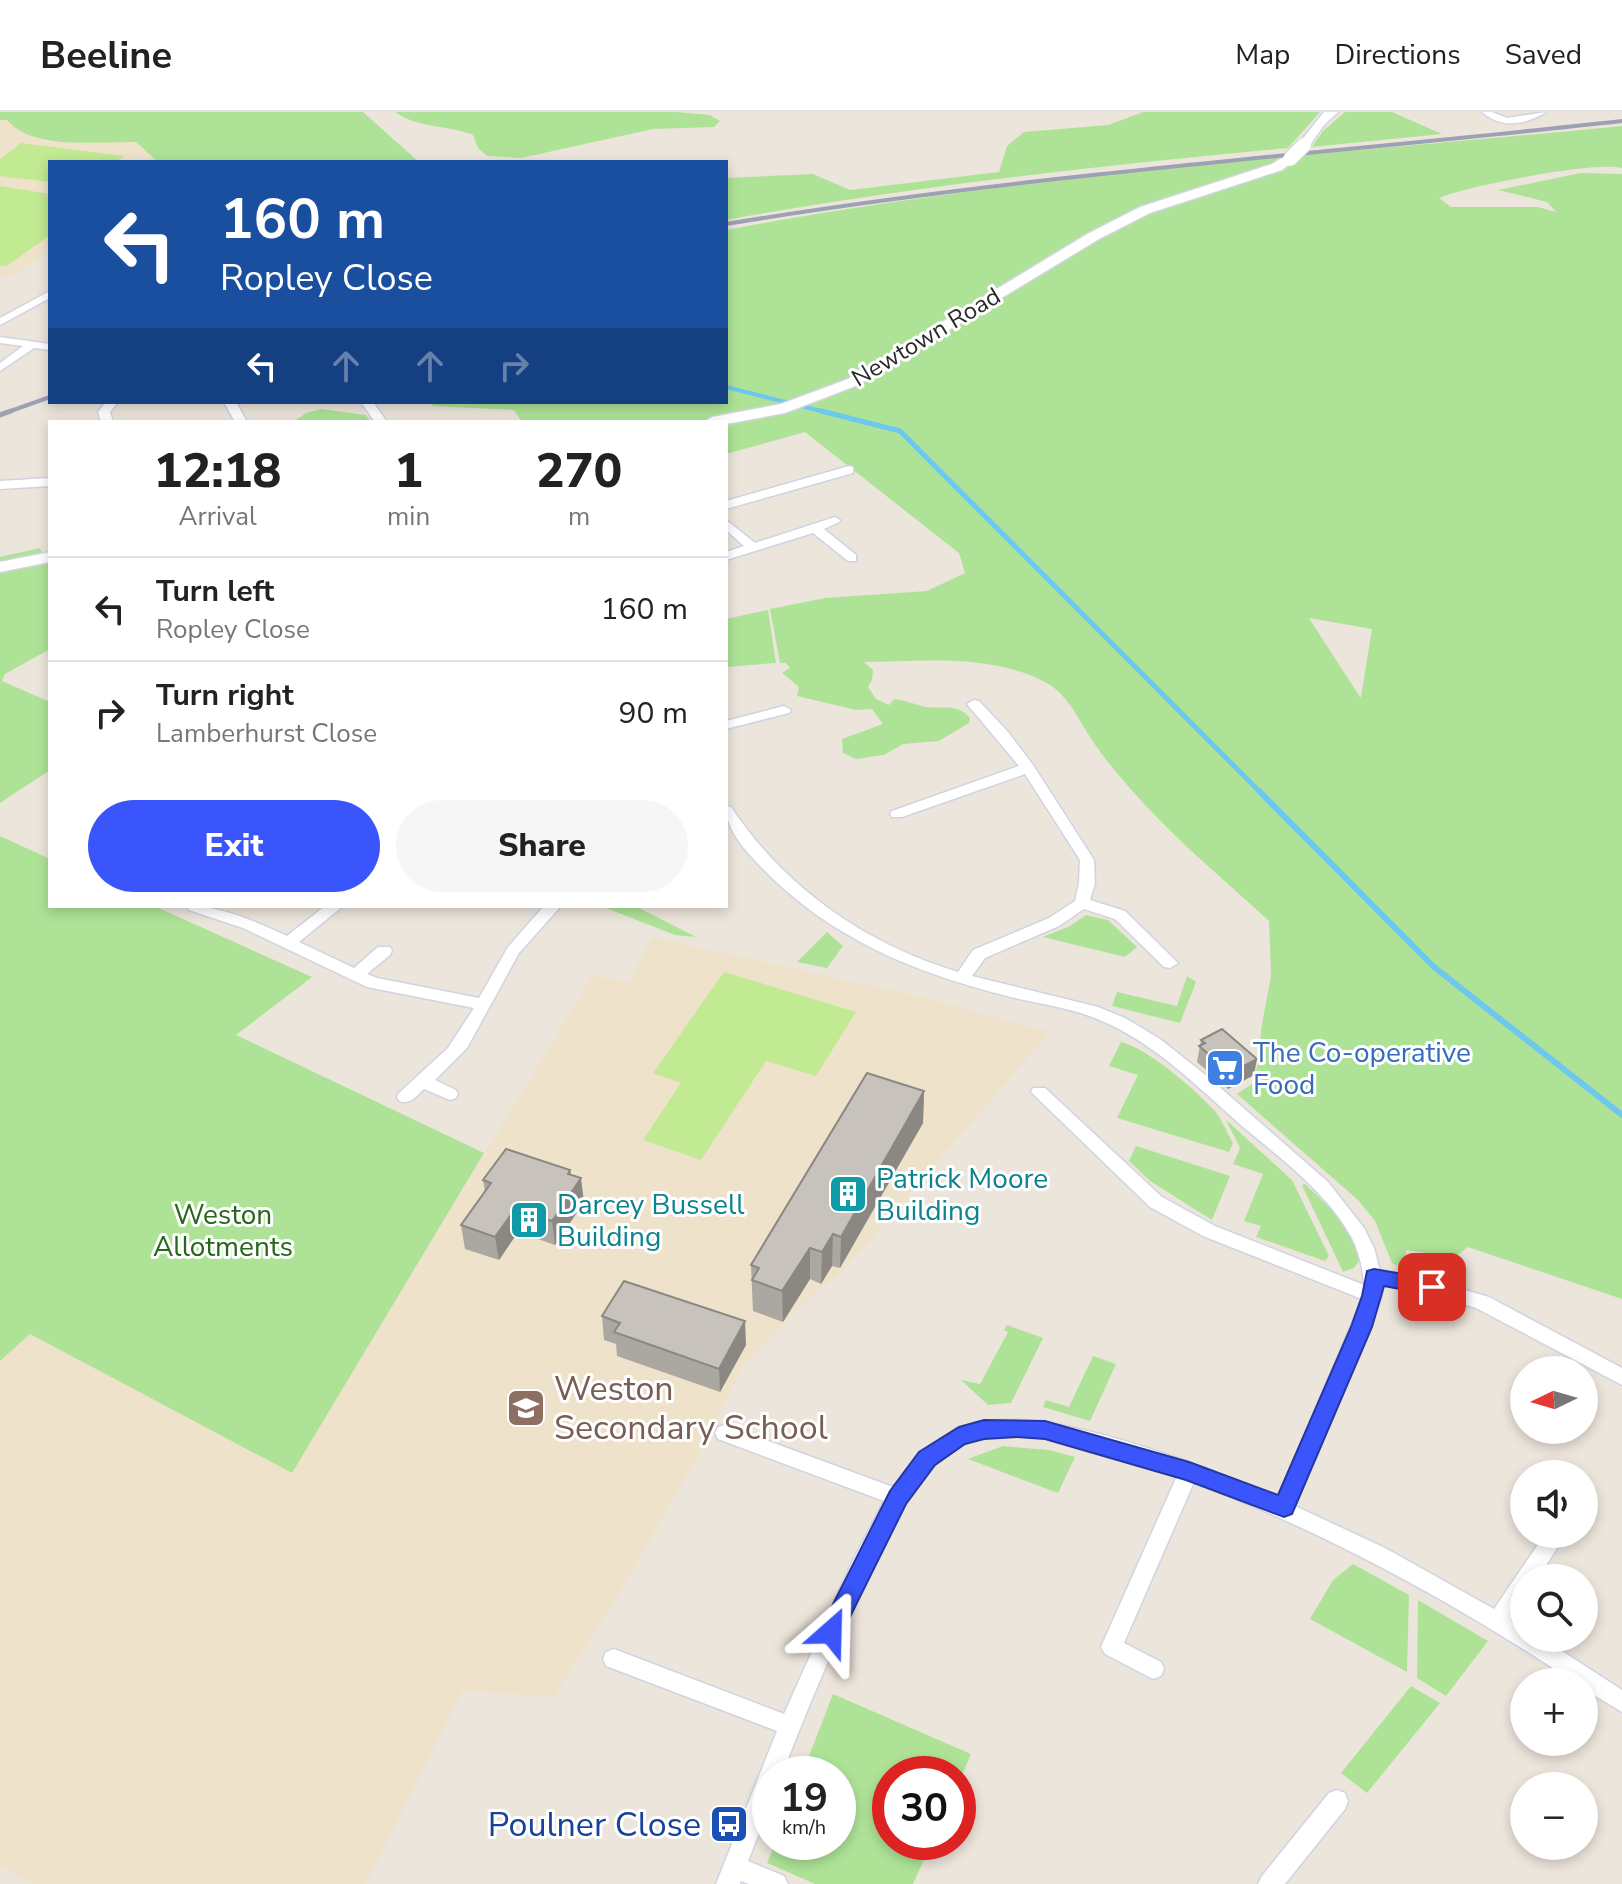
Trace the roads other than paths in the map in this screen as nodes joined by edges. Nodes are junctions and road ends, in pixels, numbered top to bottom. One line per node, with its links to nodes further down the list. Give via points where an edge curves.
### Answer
1 (1332, 112): 10 (street, Newtown Road, bridge, via 1277,167 1145,210 853,382 785,408)
2 (1486, 112): 3 (street, via 1514,122)
3 (1542, 112)
4 (48, 295): 5 (street)
5 (0, 322)
6 (0, 340): 7 (street)
7 (29, 347): 8 (street); 9 (street)
8 (48, 347)
9 (0, 368)
10 (722, 420)
11 (849, 470): 14 (street)
12 (48, 482): 13 (street)
13 (0, 485)
14 (728, 504)
15 (835, 521): 17 (street)
16 (728, 526): 18 (street)
17 (815, 528): 18 (street); 21 (street)
18 (752, 547): 19 (street)
19 (728, 555)
20 (48, 557): 22 (street)
21 (852, 558)
22 (0, 567)
23 (974, 704): 26 (street)
24 (784, 710): 25 (street)
25 (728, 724)
26 (1028, 768): 28 (street); 29 (street, via 1087,860)
27 (728, 814): 37 (street, via 789,886 834,919 904,959)
28 (897, 814)
29 (1082, 903): 35 (street, via 1120,915); 37 (street, via 1054,922 979,954)
30 (200, 908): 33 (street)
31 (332, 908): 33 (street)
32 (551, 908): 38 (street, via 523,933)
33 (289, 942): 36 (street)
34 (384, 951): 36 (street)
35 (1170, 963)
36 (356, 975): 38 (street, via 391,988)
37 (962, 979): 43 (street, via 1116,1020 1167,1051 1342,1208 1360,1236)
38 (482, 1004): 39 (street, via 467,1036)
39 (422, 1081): 41 (street); 42 (street)
40 (1039, 1092): 43 (street, via 1156,1202 1209,1231)
41 (450, 1094)
42 (405, 1097)
43 (1373, 1286): 44 (street, via 1413,1282 1482,1302); 48 (street)
44 (1622, 1377)
45 (725, 1433): 47 (street)
46 (1189, 1471): 47 (street, via 1045,1430 1017,1427 959,1436 927,1458); 48 (street); 52 (street, via 1112,1647)
47 (898, 1497): 54 (street, via 864,1559)
48 (1284, 1507): 50 (street, via 1423,1577)
49 (1510, 1602): 50 (street)
50 (1497, 1622): 53 (street)
51 (614, 1659): 54 (street)
52 (1153, 1669)
53 (1622, 1702)
54 (789, 1726): 55 (street)
55 (777, 1756)
56 (1337, 1801): 60 (street)
57 (752, 1822): 58 (street)
58 (732, 1875): 59 (street)
59 (776, 1884)
60 (1270, 1884)

